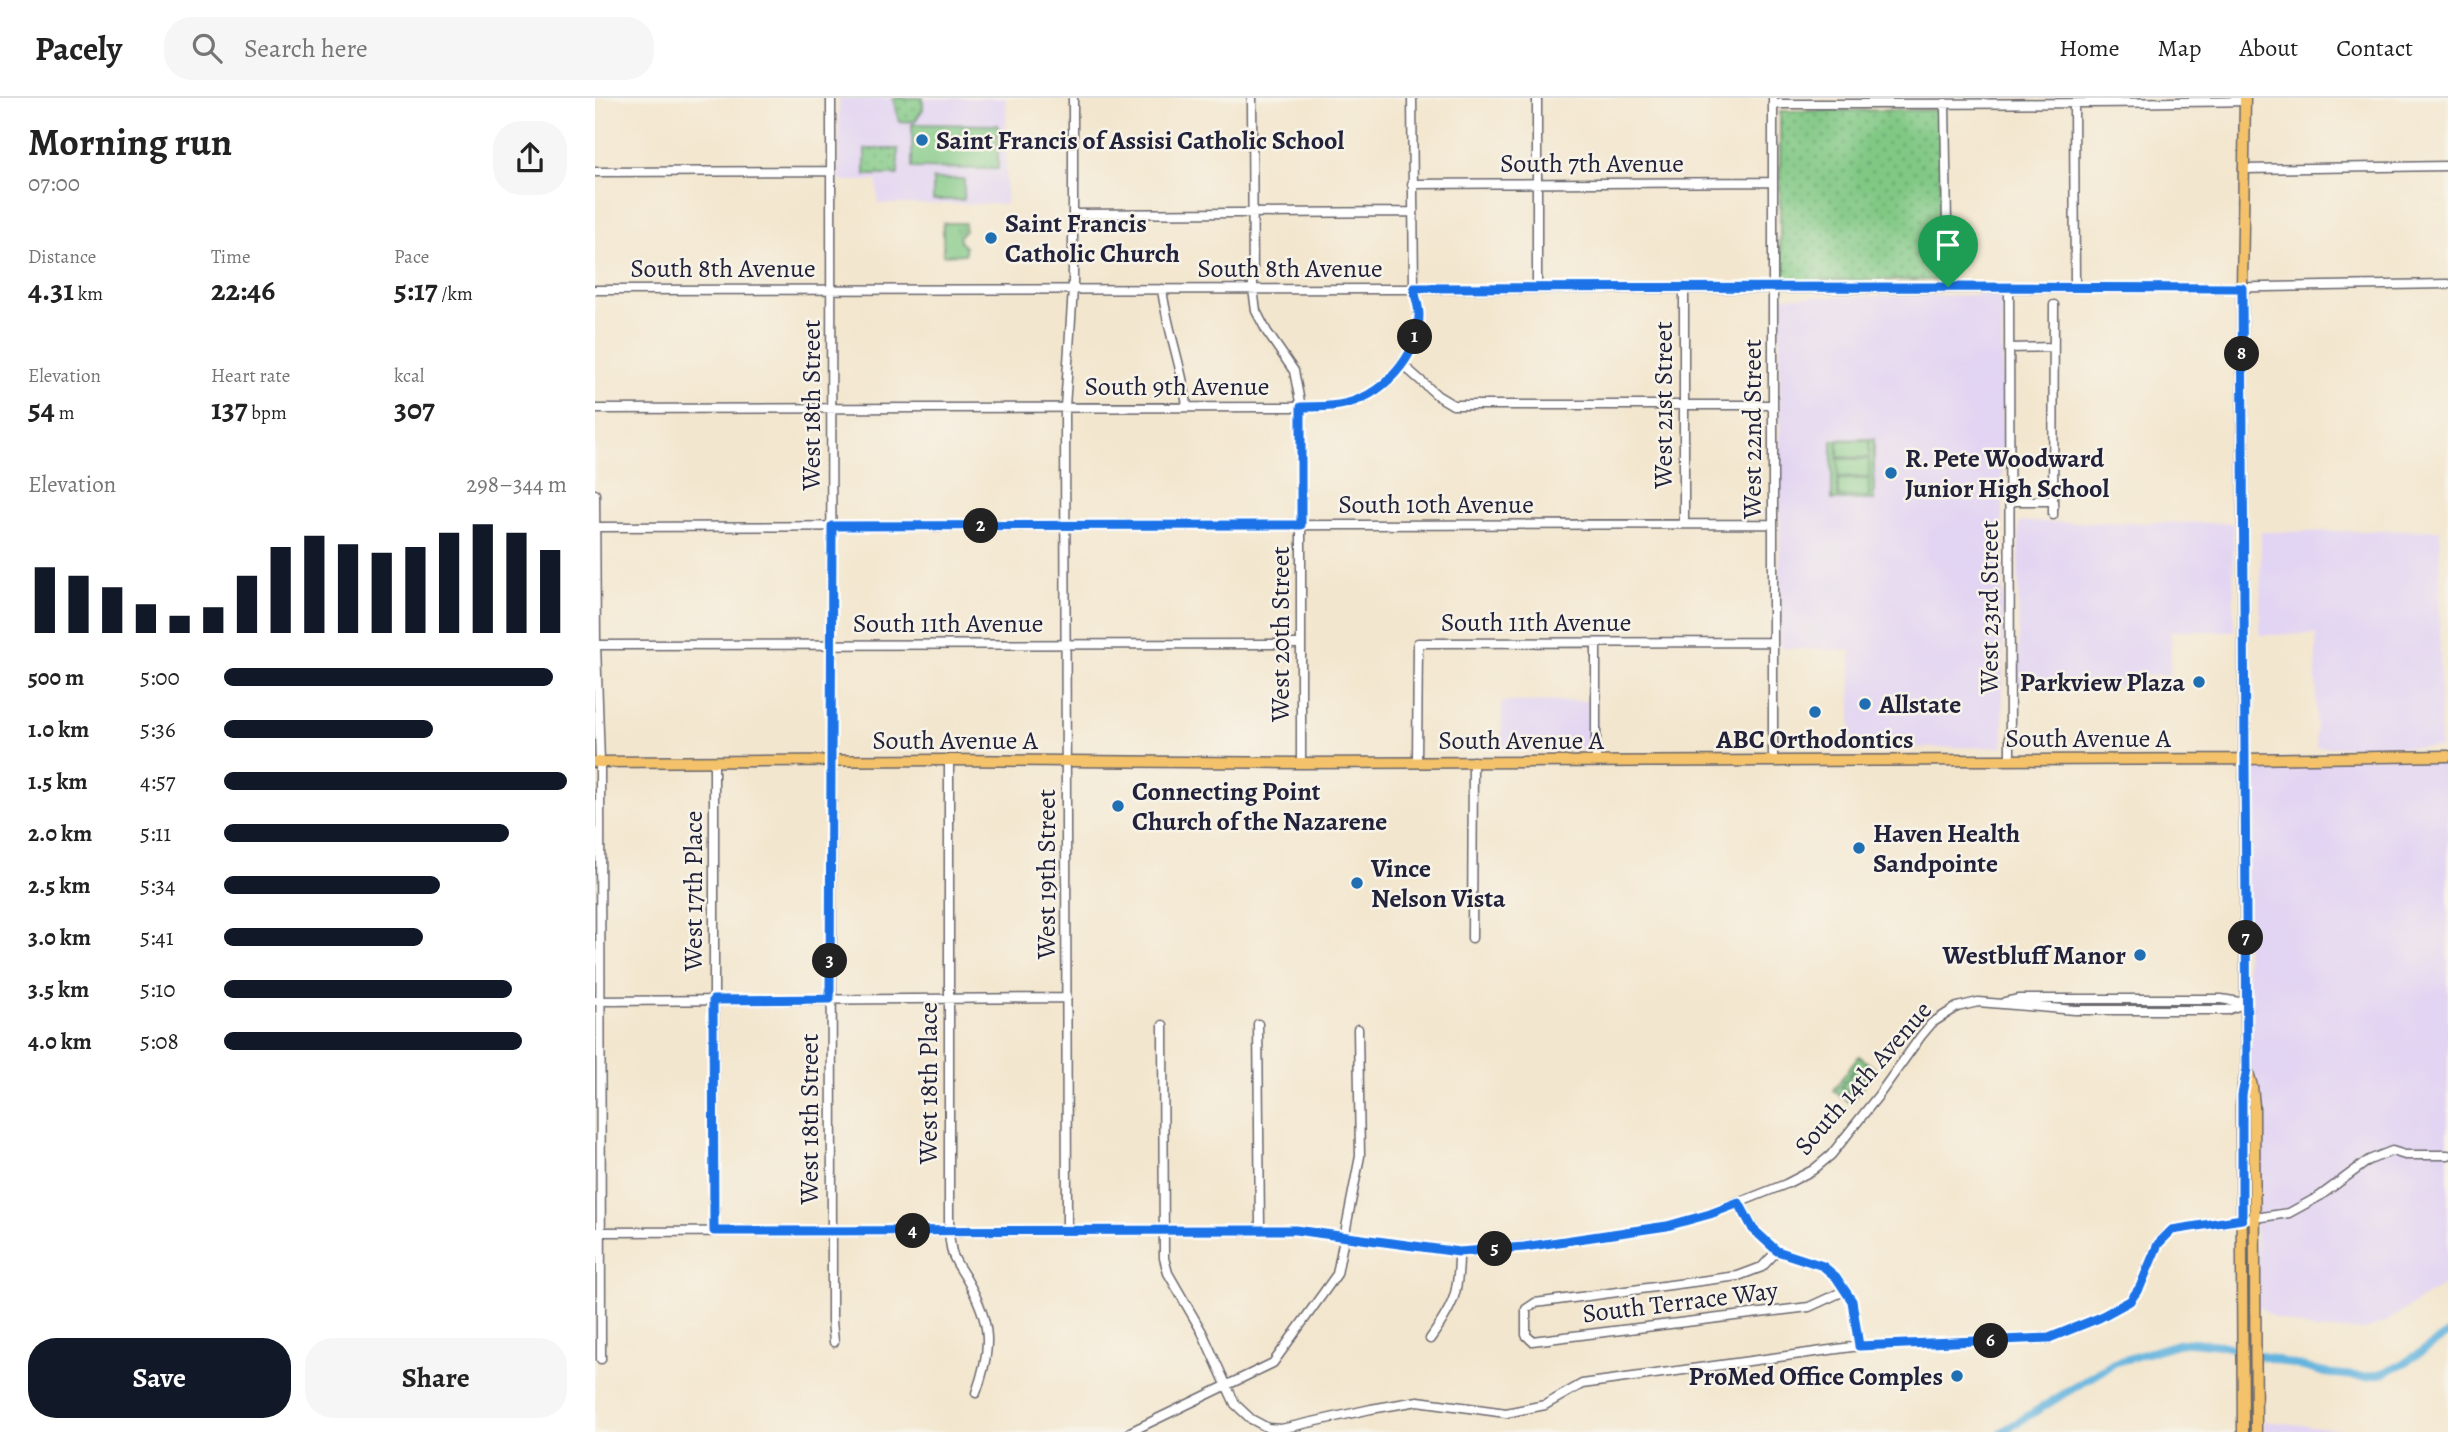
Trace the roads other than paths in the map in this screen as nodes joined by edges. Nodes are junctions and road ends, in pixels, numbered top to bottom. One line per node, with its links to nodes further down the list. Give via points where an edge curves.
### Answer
1 (831, 98): 12 (street, West 18th Street)
2 (1073, 98): 18 (street, West 19th Street)
3 (1252, 98): 19 (street, West 20th Street)
4 (1412, 98): 15 (street)
5 (1537, 98): 16 (street)
6 (2245, 100): 9 (street); 11 (main road)
7 (1773, 101): 8 (street); 14 (street, West 22nd Street)
8 (1945, 103): 9 (street); 23 (street)
9 (2074, 104): 24 (street)
10 (2448, 166): 11 (street)
11 (2243, 169): 28 (main road)
12 (831, 171): 13 (street); 30 (street, West 18th Street)
13 (595, 172)
14 (1773, 183): 16 (street, South 7th Avenue); 22 (street, West 22nd Street)
15 (1412, 184): 16 (street, South 7th Avenue); 17 (street)
16 (1537, 185): 26 (street)
17 (1412, 212): 19 (street); 25 (street)
18 (1074, 214): 19 (street); 31 (street, West 19th Street)
19 (1253, 214): 33 (street, West 20th Street)
20 (2448, 285): 28 (street, South 8th Avenue)
21 (1684, 287): 22 (street, South 8th Avenue); 26 (street, South 8th Avenue); 40 (street, West 21st Street)
22 (1774, 287): 23 (street, South 8th Avenue); 38 (street, West 22nd Street)
23 (1948, 287): 27 (street, South 8th Avenue)
24 (2075, 287): 27 (street, South 8th Avenue); 28 (street, South 8th Avenue)
25 (1414, 288): 26 (street, South 8th Avenue); 33 (street, South 8th Avenue); 37 (street, via 1419,315)
26 (1537, 288)
27 (2010, 288): 36 (street, West 23rd Street)
28 (2242, 288): 63 (main road)
29 (595, 289): 30 (street, South 8th Avenue)
30 (831, 289): 31 (street, South 8th Avenue); 41 (street, West 18th Street)
31 (1073, 289): 32 (street, South 8th Avenue); 42 (street, West 19th Street)
32 (1162, 289): 33 (street, South 8th Avenue); 39 (street)
33 (1253, 289): 43 (street, West 20th Street, via 1266,332 1294,371)
34 (2054, 305): 35 (street)
35 (2054, 347): 36 (street); 47 (street)
36 (2010, 348): 46 (street, West 23rd Street)
37 (1403, 365): 40 (street, via 1453,405); 43 (street, South 9th Avenue, via 1365,396 1340,405)
38 (1772, 405): 40 (street); 50 (street, West 22nd Street)
39 (1187, 406): 42 (street, South 9th Avenue); 43 (street, South 9th Avenue)
40 (1683, 406): 49 (street, West 21st Street)
41 (832, 407): 42 (street, South 9th Avenue); 44 (street, South 9th Avenue); 53 (street, West 18th Street)
42 (1065, 407): 51 (street, West 19th Street)
43 (1301, 407): 52 (street, West 20th Street)
44 (595, 409)
45 (595, 494): 54 (street)
46 (2010, 501): 47 (street); 62 (street, West 23rd Street)
47 (2053, 501): 48 (street)
48 (2053, 515)
49 (1684, 523): 50 (street, South 10th Avenue); 52 (street, South 10th Avenue)
50 (1773, 524): 55 (street, West 22nd Street)
51 (1066, 525): 52 (street, South 10th Avenue); 53 (street, South 10th Avenue); 58 (street, West 19th Street)
52 (1301, 525): 60 (street, West 20th Street)
53 (832, 526): 54 (street, South 10th Avenue); 56 (street, West 18th Street)
54 (595, 527): 59 (street)
55 (1772, 642): 57 (street, South 11th Avenue); 66 (street, West 22nd Street)
56 (831, 643): 58 (street, South 11th Avenue); 59 (street, South 11th Avenue); 68 (street, West 18th Street)
57 (1596, 643): 65 (street); 70 (street, South 11th Avenue, via 1419,643)
58 (1066, 644): 60 (street, South 11th Avenue); 69 (street, West 19th Street)
59 (595, 645): 72 (street)
60 (1300, 645): 73 (street, West 20th Street)
61 (2448, 756): 63 (main road, South Avenue A)
62 (2010, 759): 63 (main road, South Avenue A); 66 (main road, South Avenue A)
63 (2245, 759): 80 (main road)
64 (949, 760): 68 (main road, South Avenue A); 69 (main road, South Avenue A); 77 (street, West 18th Place)
65 (1596, 760): 66 (main road, South Avenue A); 71 (main road, South Avenue A)
66 (1773, 760)
67 (714, 761): 68 (main road, South Avenue A); 72 (main road, South Avenue A); 78 (street, West 17th Place)
68 (830, 761): 76 (street, West 18th Street)
69 (1067, 761): 73 (main road, South Avenue A); 75 (street, West 19th Street)
70 (1417, 761): 71 (main road, South Avenue A); 73 (main road, South Avenue A)
71 (1473, 761): 74 (street)
72 (597, 762): 79 (street)
73 (1301, 763)
74 (1472, 938)
75 (1067, 998): 77 (street); 90 (street, West 19th Street)
76 (830, 999): 77 (street); 78 (street); 93 (street, West 18th Street)
77 (949, 999): 94 (street, West 18th Place)
78 (713, 1000): 79 (street); 92 (street, West 17th Place)
79 (598, 1001): 95 (street)
80 (2246, 1003): 84 (main road); 86 (street, South 14th Avenue, via 2227,1010 2070,1010 1978,1002 1957,1007 1926,1030 1823,1163)
81 (1258, 1024): 89 (street)
82 (1163, 1025): 91 (street)
83 (1358, 1028): 96 (street, via 1360,1156)
84 (2247, 1069): 87 (main road, via 2254,1106); 88 (main road, via 2242,1095)
85 (2448, 1154): 87 (street, via 2392,1151 2369,1160 2289,1213)
86 (1739, 1203): 97 (street, via 1753,1229); 98 (street, South 14th Avenue, via 1667,1226)
87 (2256, 1218): 88 (street); 108 (main road)
88 (2242, 1219): 102 (street, via 2172,1230 2158,1244 2130,1301 2049,1338); 107 (main road)
89 (1259, 1229): 91 (street, South 14th Avenue); 96 (street, South 14th Avenue)
90 (1067, 1230): 91 (street, South 14th Avenue); 94 (street, South 14th Avenue)
91 (1163, 1230): 104 (street, via 1168,1273)
92 (714, 1231): 93 (street, South 14th Avenue); 95 (street, South 14th Avenue)
93 (831, 1231): 94 (street, South 14th Avenue); 101 (street, West 18th Street)
94 (949, 1231): 105 (street, West 18th Place, via 950,1252 986,1320 988,1355)
95 (598, 1232): 103 (street)
96 (1345, 1236): 98 (street, South 14th Avenue); 104 (street, via 1337,1274 1273,1363)
97 (1777, 1251): 99 (street, via 1823,1266); 99 (street, South Terrace Way, via 1762,1267 1738,1276 1535,1303 1526,1309 1525,1327 1529,1339 1545,1340 1809,1307)
98 (1459, 1252): 100 (street, via 1457,1292)
99 (1846, 1290): 102 (street)
100 (1430, 1339)
101 (834, 1342)
102 (1859, 1346): 104 (street, via 1582,1384 1545,1405 1506,1413 1418,1401 1281,1429 1251,1419 1235,1404)
103 (601, 1359)
104 (1227, 1386): 106 (street)
105 (976, 1394)
106 (1130, 1432)
107 (2245, 1432)
108 (2256, 1432)

